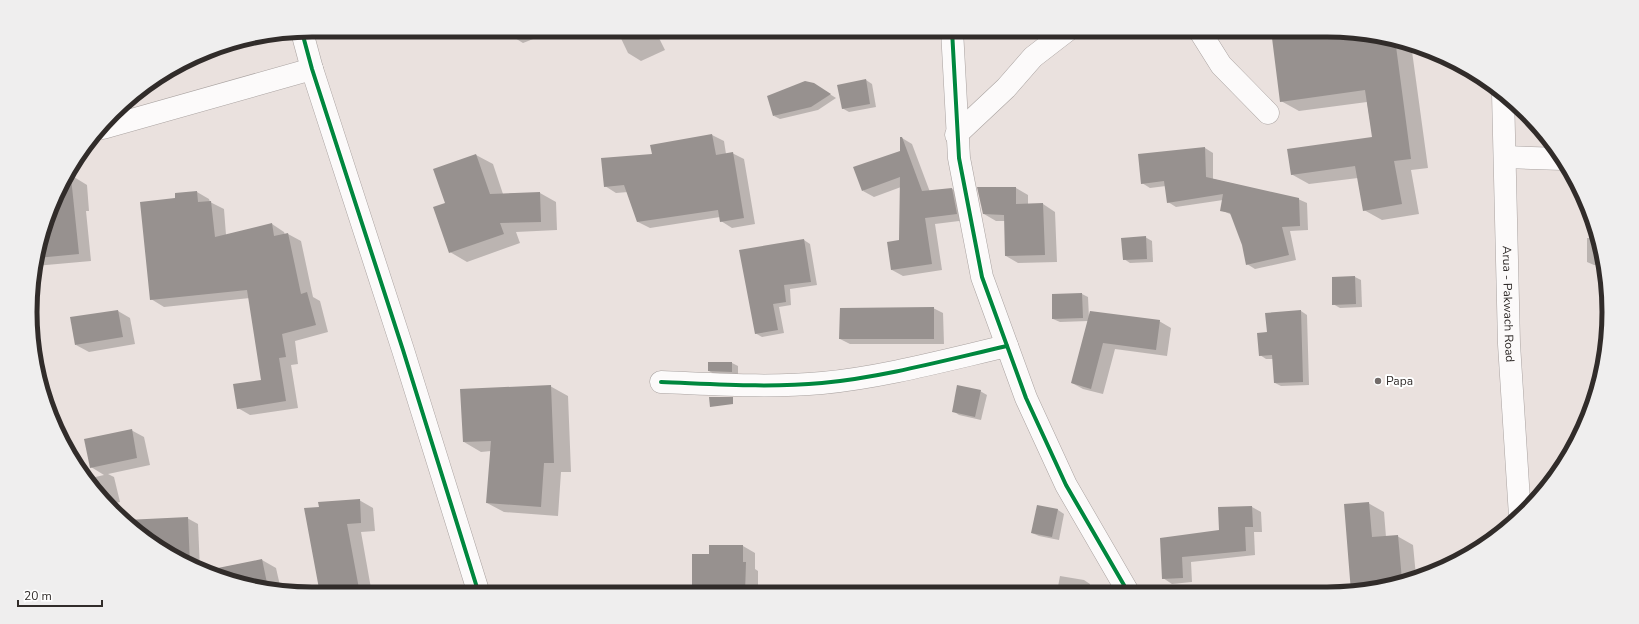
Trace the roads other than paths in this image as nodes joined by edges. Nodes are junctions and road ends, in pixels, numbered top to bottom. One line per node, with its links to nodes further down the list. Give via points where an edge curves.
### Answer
1 (303, 37): 5 (street)
2 (952, 37): 9 (street)
3 (1059, 37): 9 (street, via 1033,57 1006,88)
4 (1204, 37): 7 (street, via 1222,65)
5 (312, 69): 8 (street); 15 (street)
6 (1503, 101): 10 (street, Arua - Pakwach Road)
7 (1268, 113)
8 (110, 126)
9 (956, 135): 12 (street, via 982,277)
10 (1505, 157): 11 (street); 14 (street, Arua - Pakwach Road, via 1510,344)
11 (1556, 159)
12 (1007, 346): 13 (street, via 886,373 822,383 762,386); 16 (street, via 1026,398 1066,485)
13 (661, 382)
14 (1520, 507)
15 (477, 587)
16 (1125, 587)

